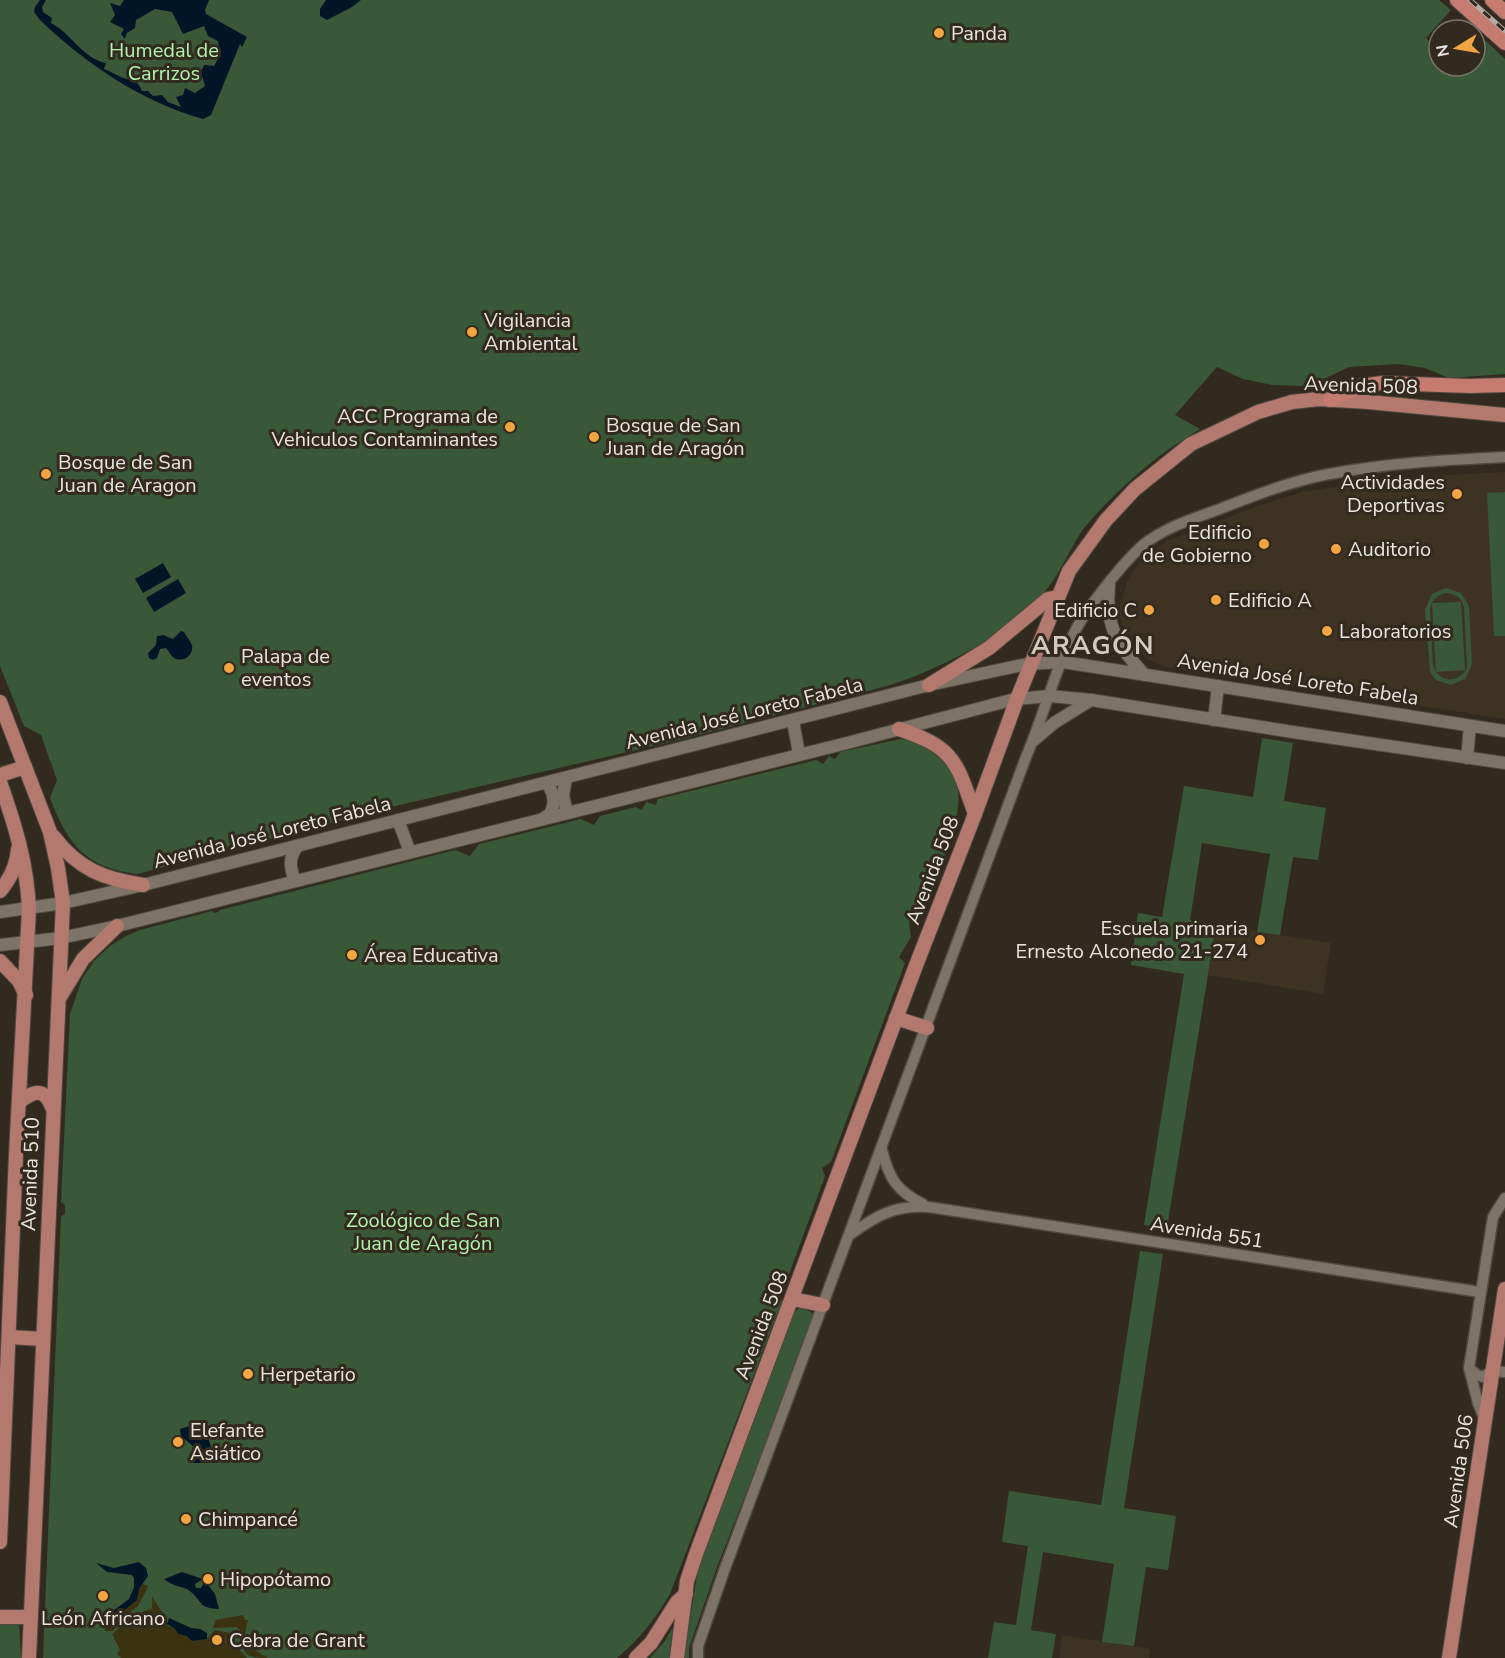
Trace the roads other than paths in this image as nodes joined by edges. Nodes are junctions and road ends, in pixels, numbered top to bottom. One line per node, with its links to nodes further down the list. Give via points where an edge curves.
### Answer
1 (1457, 0): 4 (highway)
2 (1492, 0): 3 (highway)
3 (1505, 12)
4 (1505, 44)
5 (1505, 385): 6 (highway, via 1382,383 1361,386)
6 (1330, 400): 7 (main road, Avenida 508); 10 (main road, Avenida 508, via 1292,402 1258,412 1191,444 1135,489 1106,520 1069,571)
7 (1505, 415)
8 (1505, 458): 9 (street, via 1430,461 1328,474 1275,489 1164,532 1144,545)
9 (1109, 585): 11 (street, via 1076,631); 13 (main road, via 1107,604 1115,639)
10 (1057, 597): 12 (main road, Avenida 508); 14 (main road, via 1048,599 989,648)
11 (1063, 662): 12 (main road, Avenida José Loreto Fabela); 13 (main road, Avenida José Loreto Fabela); 16 (street)
12 (1030, 664): 14 (main road, Avenida José Loreto Fabela); 17 (main road, Avenida 508)
13 (1145, 675): 15 (main road, Avenida José Loreto Fabela)
14 (930, 685): 21 (main road, Avenida José Loreto Fabela)
15 (1218, 686): 20 (main road); 22 (main road, Avenida José Loreto Fabela)
16 (1050, 696): 17 (main road); 18 (main road); 25 (street)
17 (1017, 699): 23 (main road); 35 (main road, Avenida 508)
18 (1091, 700): 20 (main road); 25 (main road)
19 (0, 702): 29 (main road, Avenida 510)
20 (1214, 720): 27 (main road)
21 (793, 721): 26 (main road); 31 (main road, Avenida José Loreto Fabela)
22 (1470, 726): 24 (main road, Avenida José Loreto Fabela); 27 (main road)
23 (899, 729): 26 (main road); 35 (main road, via 936,744 955,762)
24 (1505, 731)
25 (1034, 740): 58 (street)
26 (799, 754): 34 (main road)
27 (1467, 758): 28 (main road)
28 (1505, 763)
29 (25, 766): 30 (main road); 38 (main road, Avenida 510)
30 (0, 775)
31 (566, 779): 33 (main road, Avenida José Loreto Fabela); 34 (main road, via 563,795)
32 (0, 782): 39 (main road, Avenida 510)
33 (547, 783): 36 (main road, via 553,793 554,808); 37 (main road, Avenida José Loreto Fabela)
34 (567, 813): 36 (main road)
35 (975, 814): 57 (main road, Avenida 508)
36 (543, 819): 42 (main road)
37 (398, 820): 40 (main road, Avenida José Loreto Fabela); 42 (main road)
38 (50, 832): 44 (main road, via 66,854 88,870); 47 (main road, Avenida 510)
39 (18, 835): 46 (main road, via 17,862); 48 (main road, Avenida 510, via 28,879)
40 (297, 846): 41 (main road, Avenida José Loreto Fabela); 43 (main road, via 290,858)
41 (278, 851): 44 (main road, Avenida José Loreto Fabela); 45 (main road, via 283,873)
42 (410, 852): 43 (main road)
43 (295, 881): 45 (main road)
44 (143, 885): 47 (main road, Avenida José Loreto Fabela)
45 (276, 886): 50 (main road)
46 (0, 891)
47 (63, 903): 48 (main road, Avenida José Loreto Fabela); 51 (main road, Avenida 510)
48 (29, 909): 49 (main road, Avenida José Loreto Fabela); 52 (main road, Avenida 510)
49 (0, 912)
50 (117, 926): 51 (main road); 56 (main road, via 83,958)
51 (61, 938): 52 (main road); 56 (main road, Avenida 510)
52 (28, 943): 53 (main road); 55 (main road, Avenida 510)
53 (0, 945)
54 (0, 961): 55 (main road)
55 (26, 995): 59 (main road, Avenida 510)
56 (57, 1001): 60 (main road, Avenida 510)
57 (896, 1018): 58 (main road); 69 (main road, Avenida 508)
58 (927, 1028): 61 (street)
59 (19, 1102): 60 (main road, via 38,1093 49,1099); 71 (main road, Avenida 510)
60 (52, 1107): 72 (main road, Avenida 510)
61 (882, 1149): 63 (street, Avenida 551, via 895,1184 907,1196); 66 (street)
62 (1505, 1198): 65 (street)
63 (929, 1207): 66 (street, Avenida 551, via 896,1209); 68 (street, Avenida 551)
64 (1505, 1212): 65 (street)
65 (1493, 1216): 68 (street)
66 (850, 1234): 70 (street)
67 (1505, 1289): 74 (main road, Avenida 506)
68 (1480, 1292): 73 (street)
69 (792, 1299): 70 (main road); 77 (main road, Avenida 508, via 696,1554)
70 (824, 1305): 83 (street, via 724,1571 698,1646)
71 (9, 1337): 72 (main road); 76 (main road, Avenida 510)
72 (42, 1339): 79 (main road, Avenida 510)
73 (1470, 1368): 74 (street, via 1483,1377); 75 (street)
74 (1499, 1371): 75 (main road, Avenida 506)
75 (1485, 1420): 84 (main road, Avenida 506)
76 (0, 1542)
77 (686, 1594): 81 (main road); 82 (main road, Avenida 508)
78 (0, 1617): 79 (main road)
79 (29, 1617): 80 (main road, Avenida 510)
80 (29, 1658)
81 (636, 1658)
82 (677, 1658)
83 (698, 1658)
84 (1449, 1658)

